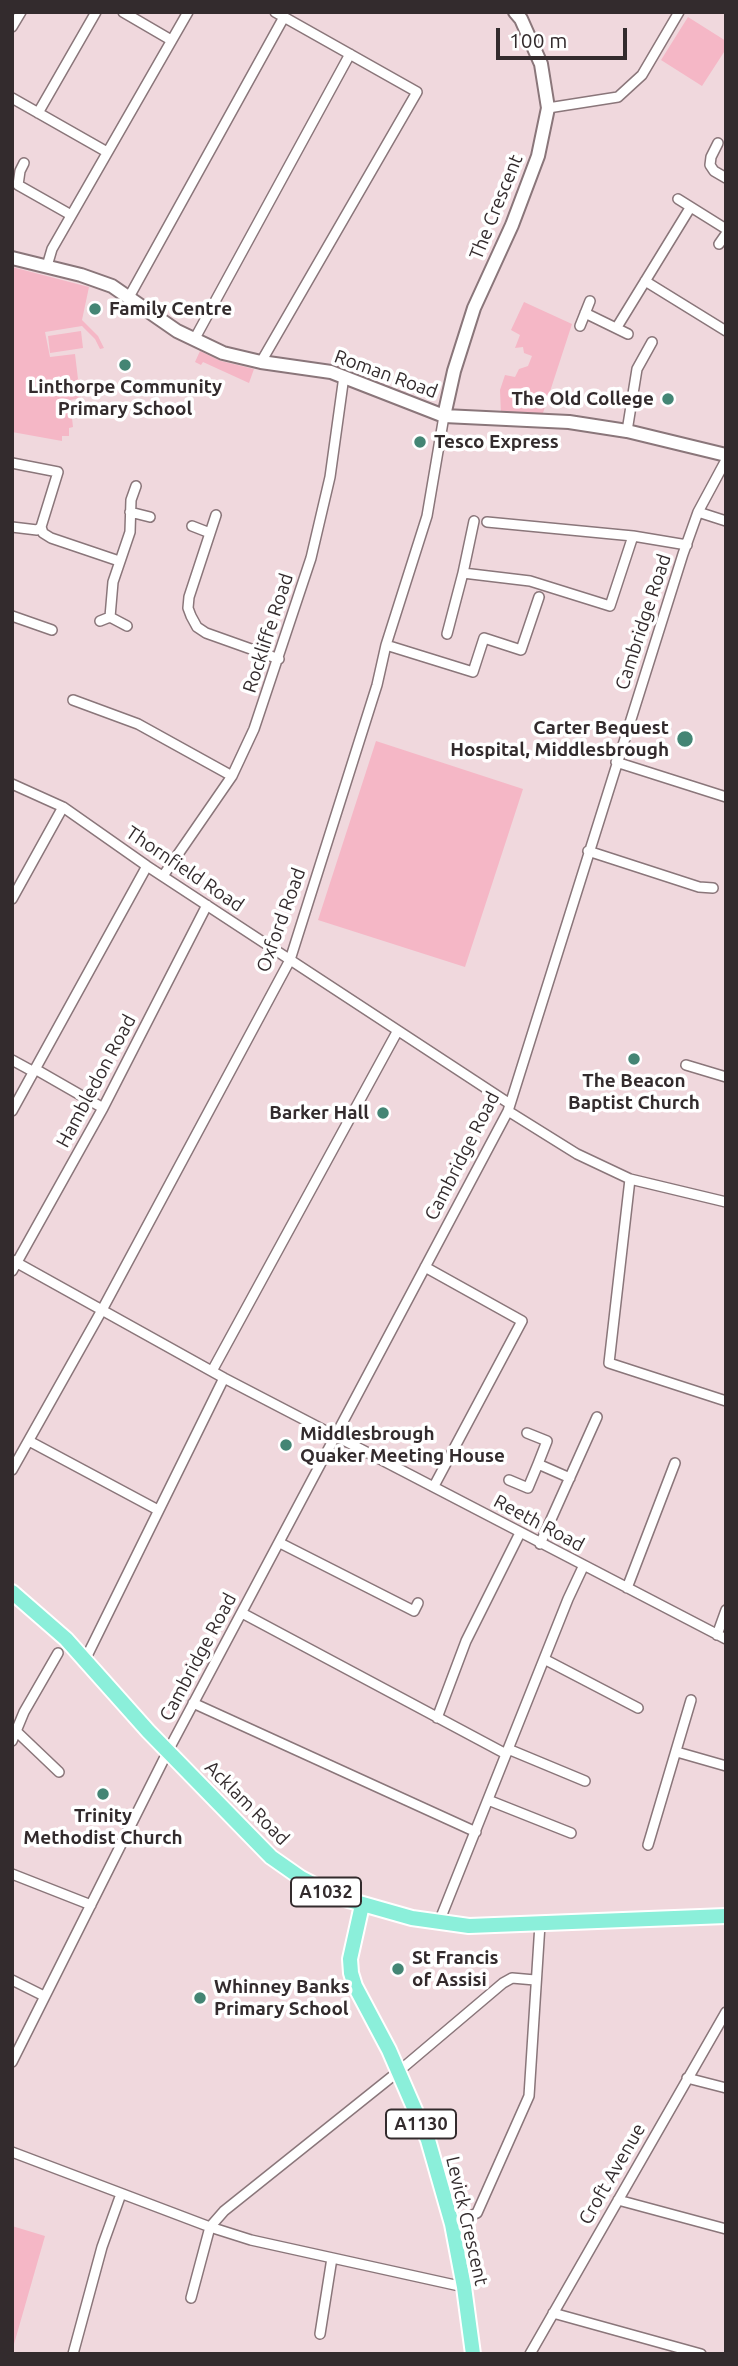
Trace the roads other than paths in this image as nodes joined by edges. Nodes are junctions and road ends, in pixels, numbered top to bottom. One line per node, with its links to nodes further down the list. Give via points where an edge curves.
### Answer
1 (20, 12): 8 (street)
2 (96, 12): 13 (street)
3 (123, 12): 9 (street)
4 (188, 12): 9 (street)
5 (515, 12): 12 (street, The Crescent, via 541,64)
6 (679, 12): 12 (street, via 642,75 618,97)
7 (279, 15): 10 (street); 26 (street)
8 (12, 27)
9 (171, 40): 15 (street)
10 (350, 54): 33 (street); 35 (street, via 417,92)
11 (12, 98): 13 (street)
12 (548, 108): 37 (street, The Crescent, via 538,156 474,308)
13 (38, 113): 15 (street)
14 (718, 144): 17 (street, via 710,165)
15 (107, 152): 20 (street)
16 (24, 163): 20 (street, via 18,185)
17 (726, 178)
18 (678, 200): 19 (street)
19 (690, 208): 21 (street); 25 (street)
20 (71, 215): 24 (street)
21 (726, 231): 22 (street)
22 (719, 244)
23 (12, 258): 24 (street, Roman Road)
24 (47, 267): 26 (street, Roman Road, via 93,279)
25 (645, 281): 30 (street); 31 (street)
26 (129, 297): 33 (street, Roman Road)
27 (590, 301): 28 (street)
28 (585, 313): 29 (street); 30 (street)
29 (580, 326)
30 (617, 327): 32 (street)
31 (726, 331)
32 (628, 334)
33 (194, 340): 35 (street, Roman Road)
34 (652, 342): 38 (street, via 637,369)
35 (261, 362): 36 (street, Roman Road)
36 (344, 376): 37 (street, Roman Road); 66 (street, Rockliffe Road, via 330,477 311,558)
37 (444, 416): 38 (street, Roman Road, via 569,422); 65 (street, Oxford Road, via 427,516)
38 (626, 430): 39 (street, Roman Road)
39 (726, 455)
40 (726, 460): 44 (street, Cambridge Road)
41 (12, 463): 52 (street, via 58,471)
42 (136, 486): 43 (street)
43 (130, 512): 46 (street); 56 (street, via 130,532)
44 (698, 512): 48 (street); 55 (street, Cambridge Road)
45 (216, 515): 53 (street)
46 (150, 517)
47 (474, 520): 57 (street)
48 (726, 521)
49 (487, 522): 54 (street)
50 (192, 526): 53 (street)
51 (12, 527): 52 (street)
52 (41, 527): 56 (street, via 51,538)
53 (210, 533): 66 (street, via 189,597 188,608 197,627)
54 (634, 536): 55 (street); 57 (street, via 610,606 530,581)
55 (687, 545): 68 (street, Cambridge Road)
56 (119, 561): 60 (street)
57 (463, 573): 64 (street)
58 (539, 597): 65 (street, via 521,650 484,638 473,672)
59 (12, 616): 63 (street)
60 (110, 617): 61 (street); 62 (street)
61 (100, 621)
62 (127, 626)
63 (52, 630)
64 (447, 634)
65 (386, 645): 79 (street, Oxford Road)
66 (279, 659): 69 (street, Rockliffe Road)
67 (73, 701): 69 (street, via 138,724)
68 (616, 762): 71 (street); 73 (street, Cambridge Road)
69 (232, 776): 75 (street, Rockliffe Road)
70 (12, 784): 72 (street, Thornfield Road)
71 (726, 797)
72 (63, 807): 74 (street, Thornfield Road); 77 (street)
73 (588, 851): 76 (street); 85 (street, Cambridge Road)
74 (148, 866): 75 (street, Thornfield Road); 83 (street)
75 (163, 876): 78 (street, Thornfield Road)
76 (713, 888)
77 (12, 899)
78 (208, 905): 79 (street, Thornfield Road); 86 (street, Hambledon Road)
79 (290, 960): 80 (street, Thornfield Road); 92 (street, Oxford Road)
80 (397, 1032): 85 (street, Thornfield Road); 93 (street)
81 (12, 1060): 83 (street)
82 (686, 1065): 84 (street)
83 (35, 1070): 86 (street); 87 (street)
84 (726, 1077)
85 (509, 1107): 88 (street, Thornfield Road, via 577,1154); 91 (street, Cambridge Road)
86 (103, 1108): 90 (street, Hambledon Road)
87 (12, 1111)
88 (630, 1179): 89 (street, Thornfield Road); 95 (street, via 608,1363)
89 (726, 1202)
90 (14, 1265): 92 (street, Reeth Road)
91 (425, 1266): 98 (street, Cambridge Road); 105 (street, via 522,1321)
92 (102, 1310): 93 (street, Reeth Road); 99 (street, Oxford Road)
93 (212, 1371): 94 (street, Reeth Road)
94 (224, 1378): 98 (street, Reeth Road); 106 (street)
95 (725, 1397)
96 (597, 1417): 103 (street)
97 (527, 1433): 101 (street, via 547,1441)
98 (336, 1435): 105 (street, Reeth Road); 108 (street, Cambridge Road)
99 (29, 1441): 102 (street, Oxford Road); 106 (street)
100 (675, 1463): 111 (street)
101 (538, 1464): 103 (street); 104 (street, via 528,1488)
102 (12, 1470)
103 (570, 1478): 109 (street)
104 (509, 1480)
105 (434, 1486): 107 (street, Reeth Road)
106 (158, 1510): 119 (street)
107 (520, 1533): 109 (street, Reeth Road); 123 (street, via 466,1641)
108 (279, 1543): 113 (street, via 414,1611); 115 (street, Cambridge Road)
109 (541, 1545): 110 (street, Reeth Road)
110 (583, 1567): 111 (street, Reeth Road); 118 (street)
111 (627, 1588): 116 (street, Reeth Road)
112 (12, 1592): 119 (main road, Acklam Road / A1032)
113 (418, 1603)
114 (726, 1610): 116 (street)
115 (242, 1613): 121 (street, Cambridge Road); 123 (street)
116 (722, 1637)
117 (53, 1656): 124 (street)
118 (544, 1659): 122 (street); 127 (street)
119 (85, 1660): 126 (main road, Acklam Road / A1032)
120 (691, 1700): 128 (street)
121 (194, 1703): 126 (street, Cambridge Road); 133 (street)
122 (638, 1708)
123 (437, 1718): 127 (street)
124 (16, 1724): 125 (street); 130 (street)
125 (12, 1741)
126 (168, 1751): 137 (street, Cambridge Road); 138 (main road, Acklam Road / A1032, via 271,1857 318,1888)
127 (507, 1752): 131 (street); 132 (street)
128 (677, 1752): 129 (street); 135 (street)
129 (726, 1766)
130 (59, 1772)
131 (585, 1781)
132 (488, 1800): 133 (street); 134 (street)
133 (476, 1832): 140 (street)
134 (570, 1833)
135 (648, 1845)
136 (12, 1874): 137 (street)
137 (91, 1905): 144 (street, Cambridge Road)
138 (362, 1905): 140 (main road, Acklam Road / A1032); 147 (main road, Levick Crescent / A1130, via 351,1973)
139 (726, 1916): 141 (main road, Acklam Road / A1032)
140 (439, 1923): 141 (main road, Acklam Road / A1032)
141 (540, 1924): 143 (street)
142 (12, 1980): 144 (street)
143 (535, 1980): 147 (street, via 512,1978 503,1983); 153 (street, via 528,2096 477,2213)
144 (44, 1996): 146 (street, Cambridge Road)
145 (726, 2012): 148 (street, Croft Avenue)
146 (12, 2062)
147 (399, 2071): 153 (main road, Levick Crescent / A1130, via 428,2140); 154 (street, via 224,2211)
148 (687, 2078): 149 (street); 152 (street, Croft Avenue)
149 (726, 2088)
150 (12, 2152): 151 (street)
151 (121, 2194): 154 (street); 161 (street)
152 (618, 2200): 155 (street); 159 (street, Croft Avenue)
153 (452, 2224): 157 (main road, Levick Crescent / A1130)
154 (211, 2227): 156 (street); 158 (street)
155 (726, 2229)
156 (332, 2258): 157 (street); 160 (street)
157 (464, 2287): 162 (main road, Levick Crescent / A1130)
158 (191, 2298)
159 (553, 2313): 163 (street, Croft Avenue); 164 (street)
160 (320, 2334)
161 (73, 2354)
162 (473, 2354)
163 (530, 2354)
164 (701, 2354)

